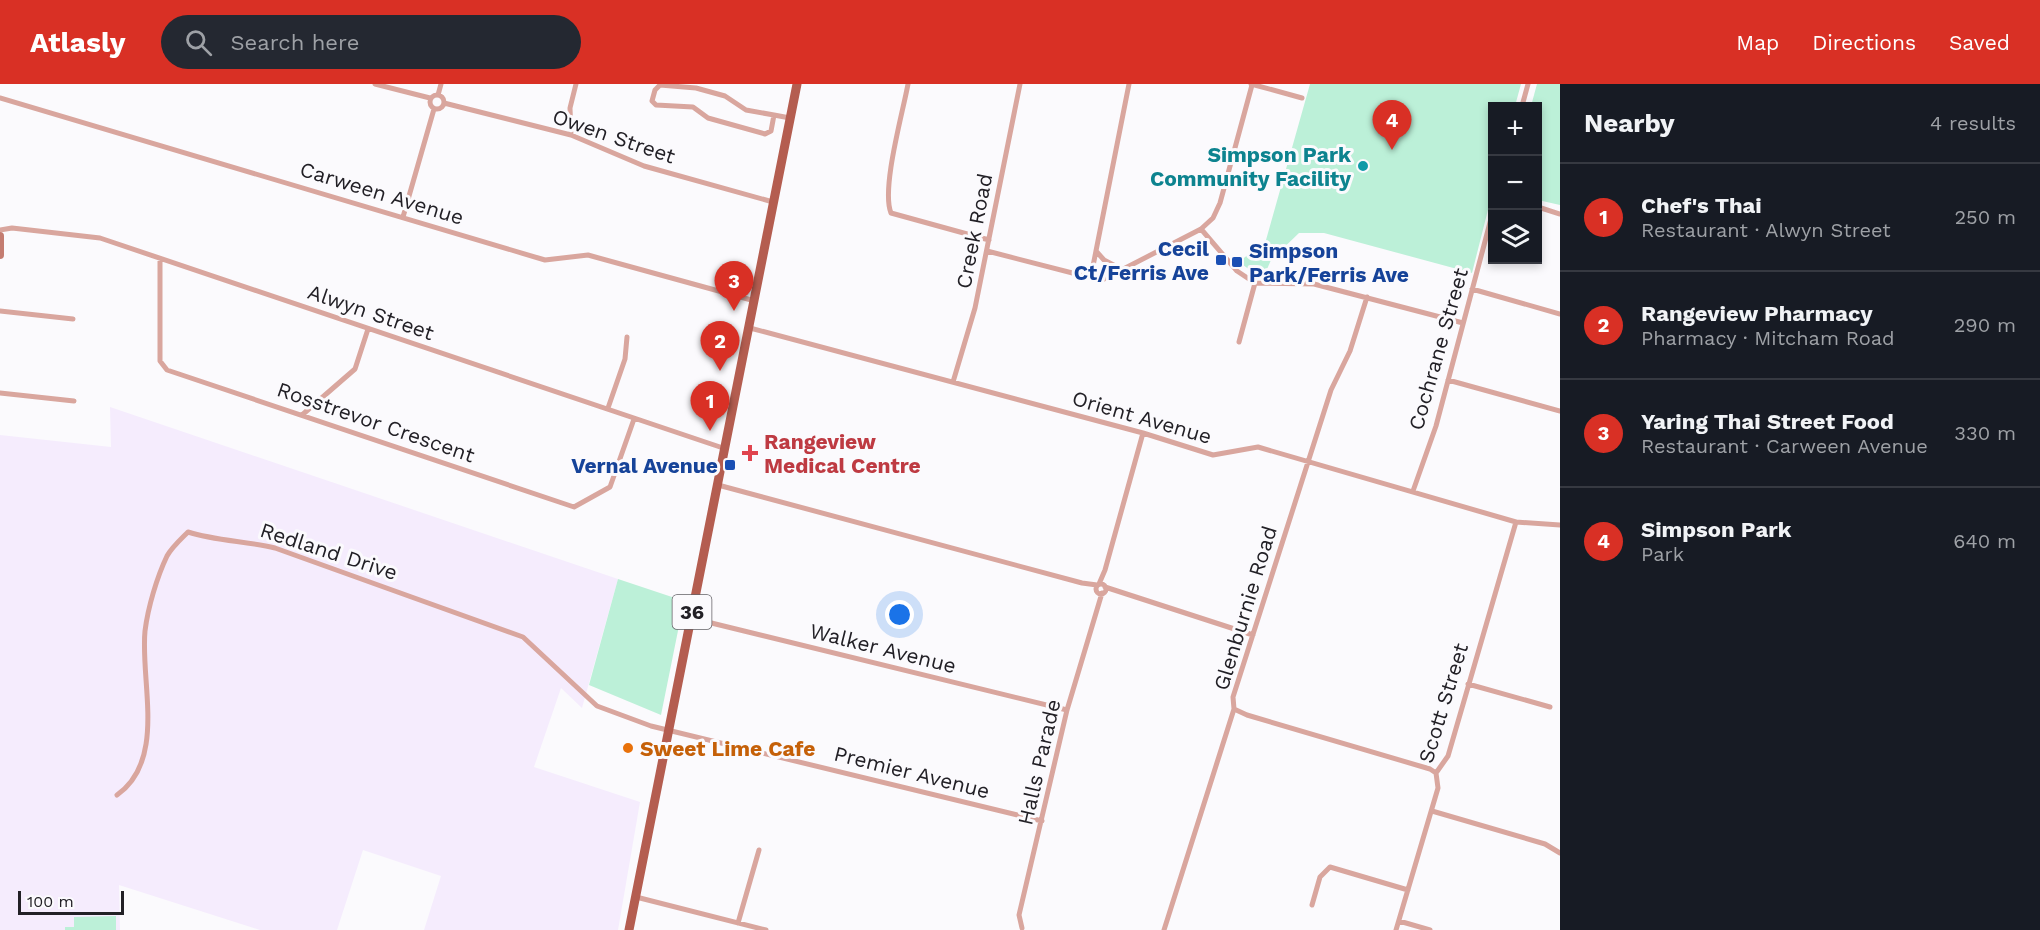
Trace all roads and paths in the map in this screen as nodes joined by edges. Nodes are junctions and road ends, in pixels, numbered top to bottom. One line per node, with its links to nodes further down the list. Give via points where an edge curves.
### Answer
1 (375, 84): 12 (street)
2 (441, 84): 10 (street)
3 (576, 84): 19 (street, via 570,108)
4 (797, 84): 18 (main road, 36)
5 (908, 84): 28 (street, via 889,183 891,213)
6 (1020, 84): 28 (street, Creek Road)
7 (1129, 84): 30 (street)
8 (1251, 84): 13 (street); 24 (street, via 1220,203 1213,218)
9 (1528, 84): 14 (street)
10 (438, 95): 12 (street); 15 (street)
11 (0, 98): 23 (street, Carween Avenue)
12 (430, 98): 16 (street)
13 (1302, 98)
14 (1523, 102)
15 (444, 103): 16 (street, via 440,109); 19 (street, Owen Street)
16 (434, 109): 23 (street)
17 (774, 115): 17 (street, via 770,133 765,135 708,118 693,107 657,105 652,102 652,95 660,85 696,88 734,100 746,110); 18 (street)
18 (790, 118): 20 (main road, 36)
19 (571, 135): 20 (street, Owen Street, via 644,166)
20 (773, 202): 38 (main road, 36)
21 (1542, 208): 22 (street)
22 (1560, 214)
23 (403, 217): 38 (street, Carween Avenue, via 545,260 588,255)
24 (1201, 229): 33 (street); 35 (street, via 1237,272)
25 (0, 230): 32 (street, Alwyn Street, via 99,238)
26 (1488, 230): 36 (street, Cochrane Street)
27 (0, 236): 31 (street)
28 (990, 240): 29 (street, Creek Road)
29 (987, 251): 34 (street); 48 (street, Creek Road)
30 (1096, 251): 33 (street); 34 (street)
31 (0, 255)
32 (160, 259): 44 (street, Alwyn Street); 53 (street, Rosstrevor Crescent, via 160,361 167,370)
33 (1123, 270): 34 (street, via 1104,279)
34 (1088, 277)
35 (1255, 283): 37 (street, via 1314,285); 46 (street)
36 (1472, 289): 40 (street); 42 (street, Cochrane Street)
37 (1367, 297): 42 (street); 57 (street, Glenburnie Road)
38 (755, 301): 43 (main road, 36)
39 (0, 311): 41 (street)
40 (1560, 314)
41 (73, 319)
42 (1463, 323): 47 (street, Cochrane Street)
43 (750, 328): 48 (street, Orient Avenue); 56 (main road, 36)
44 (368, 329): 51 (street, Alwyn Street); 53 (street, via 355,369)
45 (627, 337): 51 (street, via 625,359)
46 (1239, 342)
47 (1448, 380): 52 (street); 59 (street, Cochrane Street)
48 (953, 382): 55 (street, Orient Avenue)
49 (0, 393): 50 (street)
50 (74, 401)
51 (609, 408): 54 (street, Alwyn Street)
52 (1560, 411)
53 (302, 415): 54 (street, Rosstrevor Crescent, via 574,507 610,487)
54 (634, 419): 56 (street, Alwyn Street)
55 (1143, 433): 57 (street, Orient Avenue, via 1213,455 1258,447); 62 (street, Halls Parade)
56 (726, 449): 58 (main road, 36)
57 (1309, 461): 59 (street, Orient Avenue); 64 (street, Glenburnie Road)
58 (718, 485): 62 (street); 63 (main road, 36)
59 (1413, 491): 60 (street, Orient Avenue)
60 (1516, 522): 61 (street, Orient Avenue); 65 (street, Scott Street)
61 (1560, 525)
62 (1101, 589): 64 (street); 68 (street, Halls Parade)
63 (691, 618): 68 (street, Walker Avenue); 69 (main road, 36)
64 (1252, 635): 67 (street, Glenburnie Road, via 1233,697)
65 (1467, 684): 66 (street); 70 (street, Scott Street, via 1448,756)
66 (1550, 707)
67 (1234, 709): 70 (street); 84 (street, Glenburnie Road)
68 (1067, 710): 73 (street, Halls Parade)
69 (669, 730): 71 (street, Redland Drive, via 597,706 524,637 275,548 188,532 168,555 155,590 145,630 146,740 142,761 127,789); 73 (street, Premier Avenue); 77 (main road, 36)
70 (1436, 773): 72 (street, Scott Street)
71 (117, 795)
72 (1432, 811): 75 (street, via 1545,844); 76 (street, Scott Street)
73 (1042, 821): 81 (street, Halls Parade, via 1019,915)
74 (759, 850): 80 (street)
75 (1560, 853)
76 (1408, 890): 78 (street, via 1330,867 1320,877); 79 (street, Scott Street)
77 (636, 897): 80 (street); 82 (main road, 36)
78 (1312, 904)
79 (1399, 921): 85 (street, Scott Street); 86 (street)
80 (738, 923): 83 (street)
81 (1022, 928)
82 (629, 930)
83 (766, 930)
84 (1164, 930)
85 (1396, 930)
86 (1430, 930)

